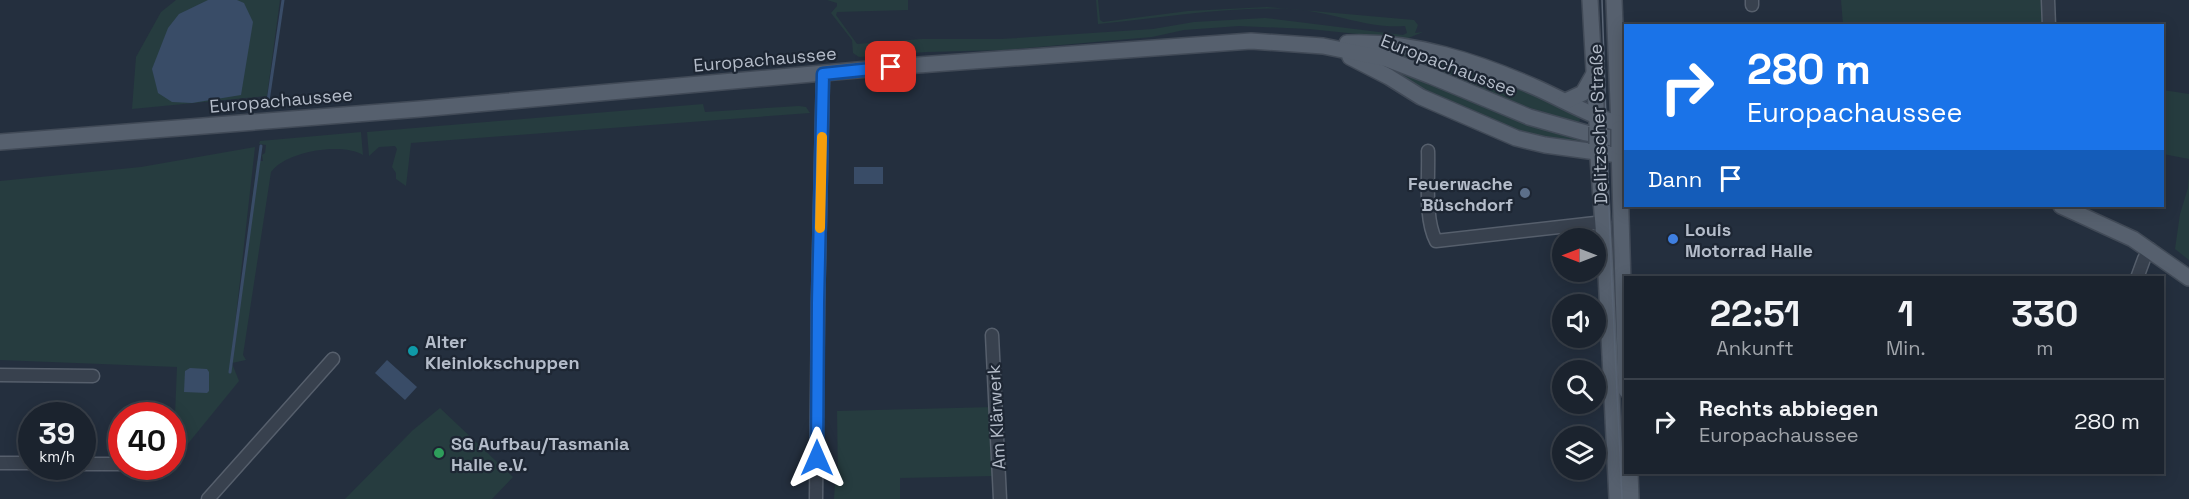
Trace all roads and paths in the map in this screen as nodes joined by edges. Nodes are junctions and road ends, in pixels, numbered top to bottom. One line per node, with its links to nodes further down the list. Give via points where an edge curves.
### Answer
1 (1590, 0): 6 (main road, Delitzscher Straße)
2 (1614, 0): 10 (main road, Delitzscher Straße)
3 (2048, 0): 4 (street)
4 (2049, 24)
5 (1323, 46): 7 (main road, Europachaussee, via 1223,42); 8 (main road, via 1383,44 1430,52 1488,68); 10 (main road, Europachaussee, via 1407,66 1529,117); 12 (main road, via 1374,68 1421,97 1516,138 1545,145)
6 (1595, 72): 8 (main road, via 1583,93); 9 (main road, Delitzscher Straße)
7 (823, 74): 11 (main road, Europachaussee); 28 (street)
8 (1566, 101): 9 (main road)
9 (1597, 122): 10 (main road); 12 (main road, Delitzscher Straße, bridge)
10 (1622, 139): 12 (main road); 17 (main road, Delitzscher Straße)
11 (0, 142)
12 (1598, 148): 15 (main road, Delitzscher Straße)
13 (1428, 151): 15 (street, Delitzscher Straße, via 1429,214 1436,241)
14 (2063, 207): 16 (main road)
15 (1604, 222): 30 (main road, Delitzscher Straße)
16 (2150, 249): 18 (street); 19 (main road)
17 (1624, 276)
18 (2138, 276)
19 (2189, 278)
20 (992, 335): 29 (street, Am Klärwerk)
21 (333, 359): 27 (street)
22 (0, 375): 23 (street)
23 (93, 376)
24 (0, 463): 25 (street)
25 (18, 463)
26 (1630, 474): 31 (main road)
27 (208, 499)
28 (816, 499)
29 (1000, 499)
30 (1617, 499)
31 (1631, 499)

